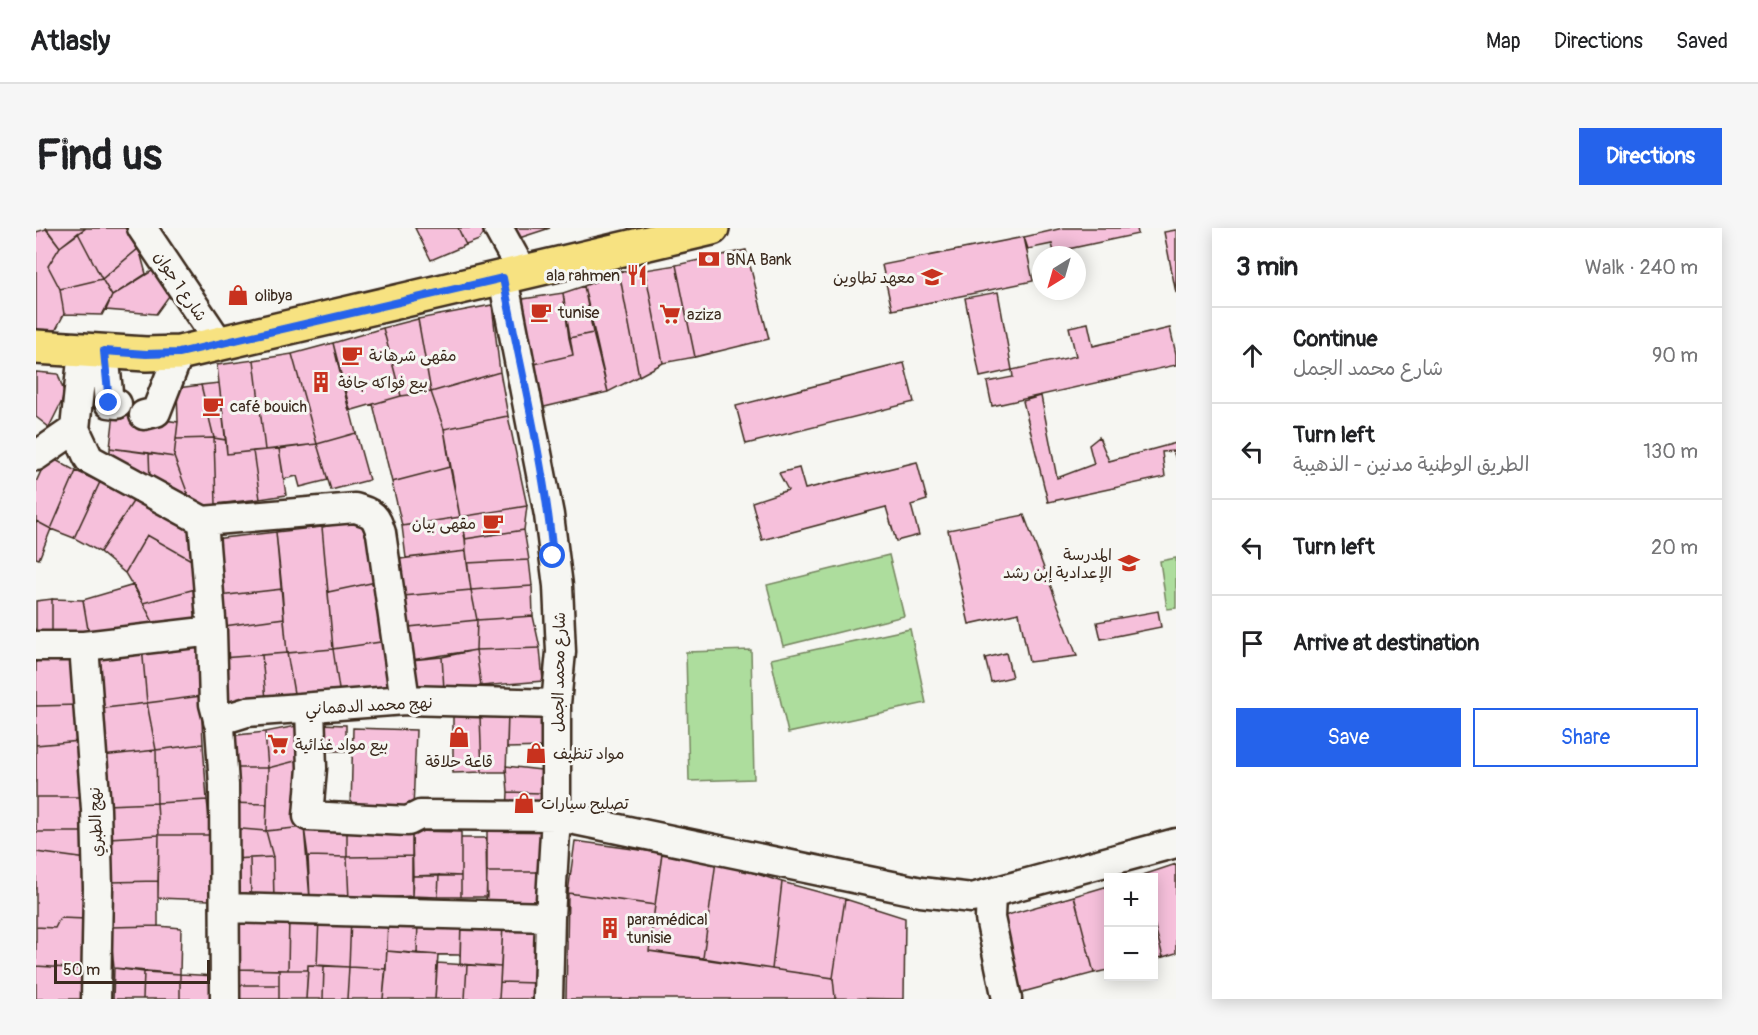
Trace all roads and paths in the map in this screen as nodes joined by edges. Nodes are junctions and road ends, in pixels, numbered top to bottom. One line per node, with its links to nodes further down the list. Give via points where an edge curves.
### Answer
1 (142, 228): 5 (street, شارع 1 جوان)
2 (498, 228): 4 (street, شارع محمد الجمل)
3 (712, 228): 4 (main road)
4 (513, 275): 5 (main road); 18 (street, شارع محمد الجمل, via 558,586 561,652)
5 (220, 344): 8 (main road)
6 (36, 347): 7 (main road)
7 (94, 351): 8 (main road); 9 (street, via 109,403); 11 (street)
8 (179, 353): 10 (street, via 156,412)
9 (117, 404)
10 (144, 416)
11 (75, 429): 12 (street); 13 (street, via 89,459)
12 (36, 456)
13 (203, 521): 14 (street); 17 (street, via 355,508 376,517)
14 (212, 631): 16 (street); 20 (street)
15 (36, 646): 16 (street)
16 (84, 646): 26 (street, نهج الطبري, via 96,809)
17 (405, 700): 18 (street, نهج محمد الدهماني); 19 (street, نهج محمد الدهماني)
18 (556, 704): 21 (street, شارع محمد الجمل)
19 (310, 709): 20 (street, نهج محمد الدهماني, via 247,712); 21 (street, via 312,768 308,816 408,821 420,815)
20 (218, 721): 24 (street, via 224,785)
21 (556, 816): 23 (street, via 921,892 972,898); 25 (street, شارع محمد الجمل)
22 (1176, 843): 23 (street)
23 (991, 894): 29 (street, via 990,918)
24 (225, 908): 25 (street); 27 (street)
25 (550, 917): 28 (street, شارع محمد الجمل)
26 (96, 999)
27 (225, 999)
28 (548, 999)
29 (1006, 999)

